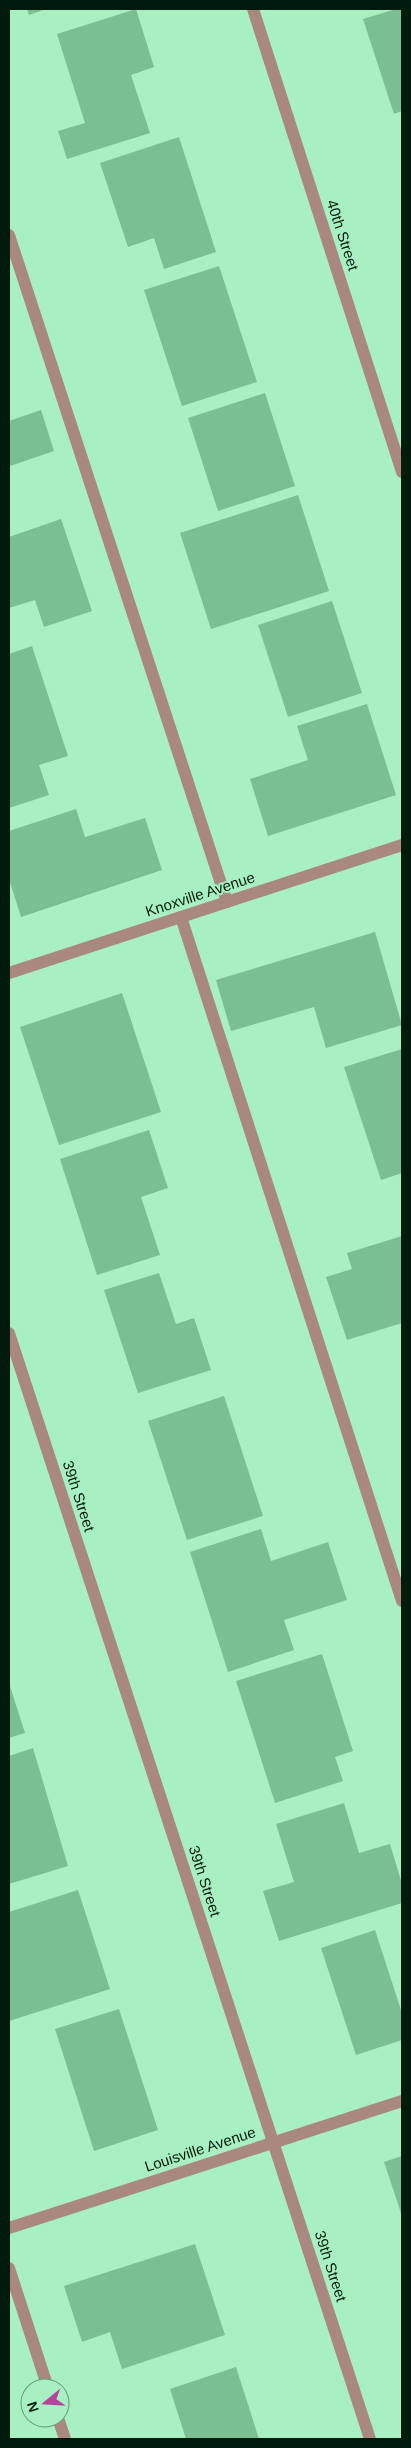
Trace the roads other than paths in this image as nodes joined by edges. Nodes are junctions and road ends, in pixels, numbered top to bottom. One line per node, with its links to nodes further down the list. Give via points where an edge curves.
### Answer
1 (253, 9): 3 (street, 40th Street)
2 (9, 236): 5 (street)
3 (402, 472)
4 (402, 845): 5 (street, Knoxville Avenue)
5 (227, 902): 6 (street, Knoxville Avenue)
6 (181, 917): 7 (street, Knoxville Avenue); 9 (street)
7 (9, 973)
8 (9, 1333): 11 (street, 39th Street)
9 (402, 1601)
10 (402, 2100): 11 (street, Louisville Avenue)
11 (273, 2142): 12 (street, Louisville Avenue); 15 (street, 39th Street)
12 (9, 2228)
13 (9, 2268): 14 (street)
14 (45, 2378)
15 (370, 2439)

